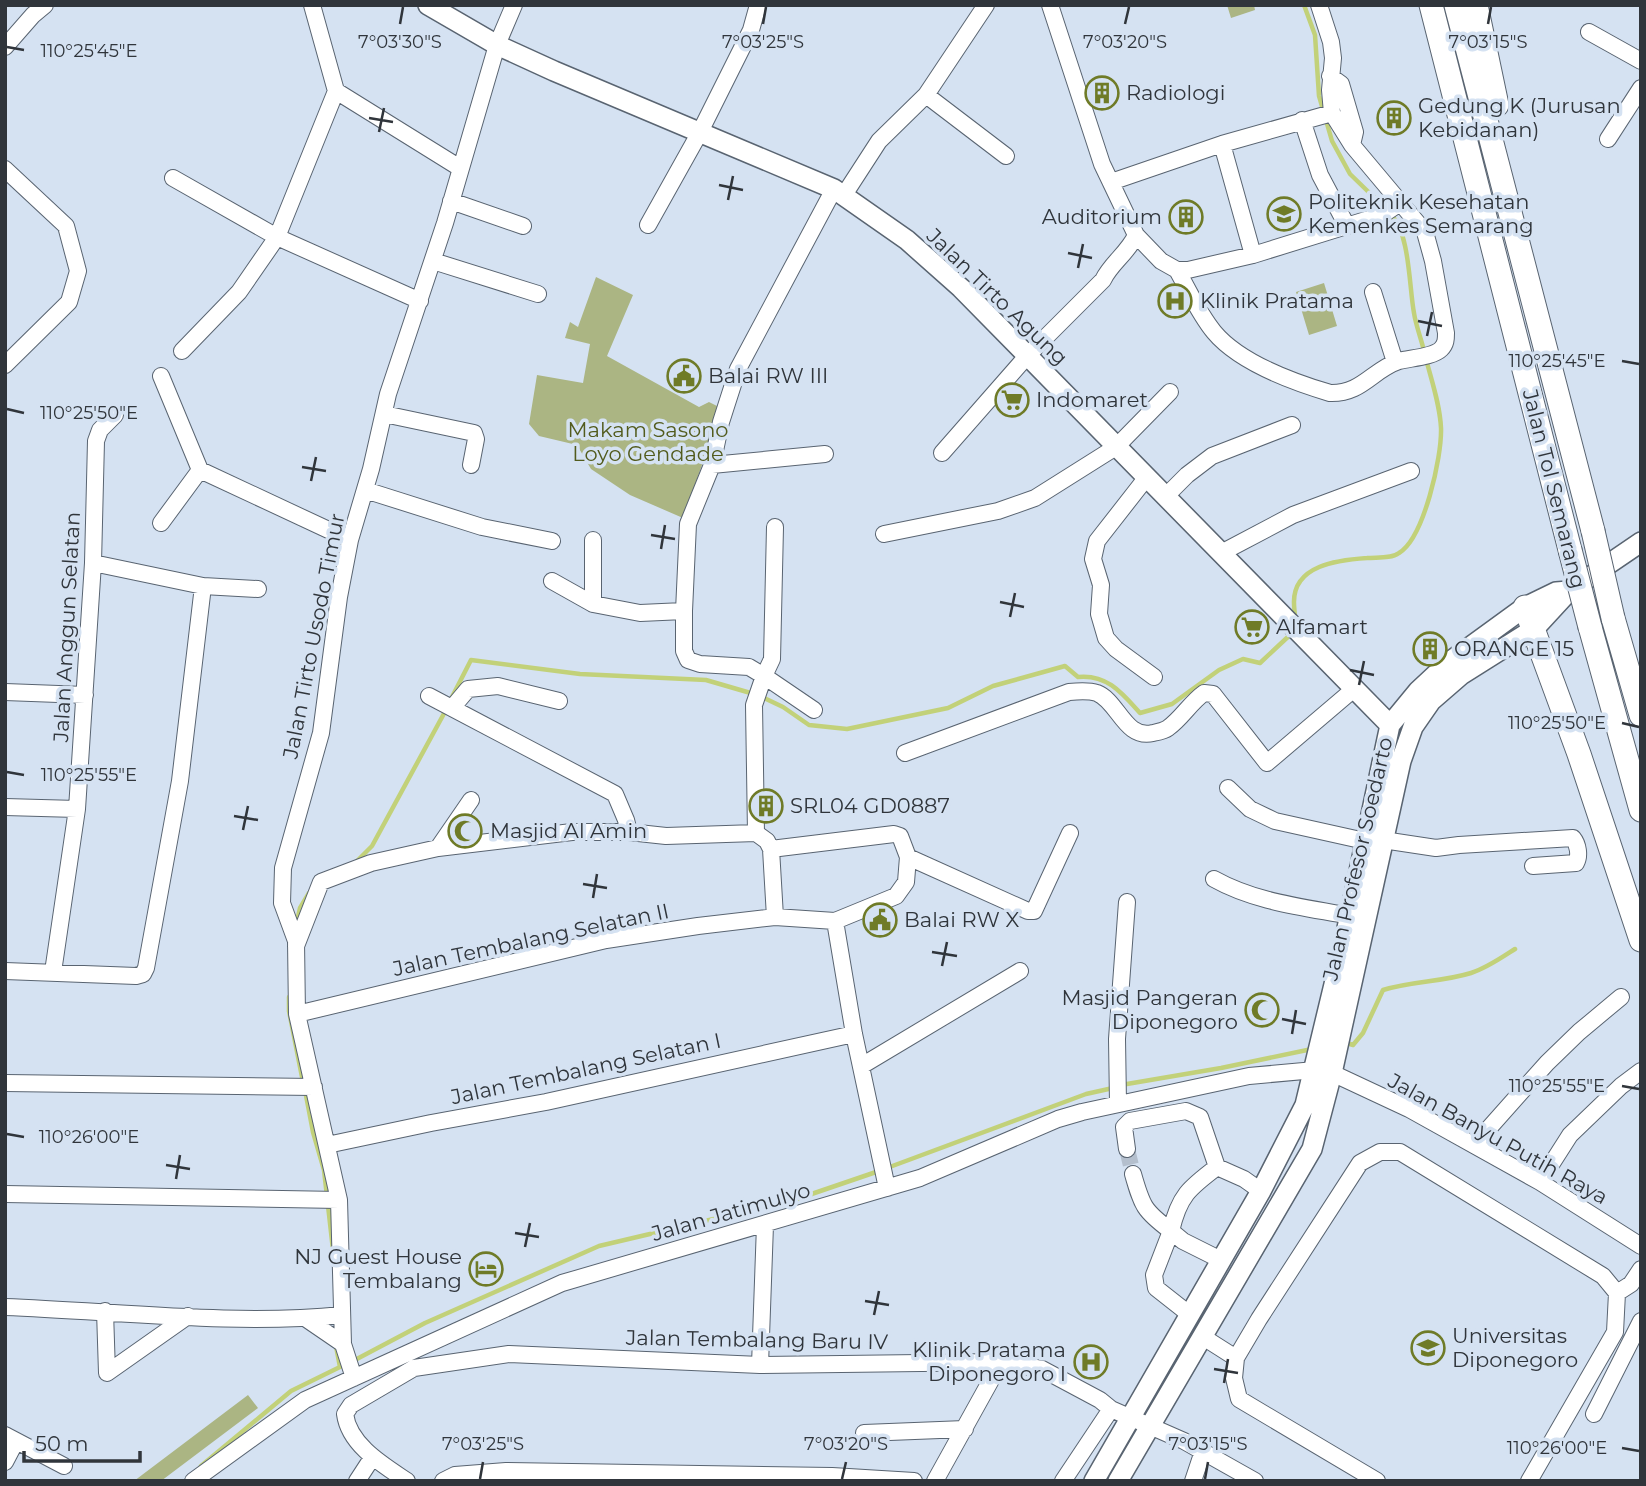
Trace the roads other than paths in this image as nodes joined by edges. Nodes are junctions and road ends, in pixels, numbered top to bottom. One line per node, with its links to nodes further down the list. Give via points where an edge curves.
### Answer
1 (45, 5): 14 (street)
2 (312, 5): 18 (street)
3 (428, 5): 13 (main road, Jalan Tirto Agung)
4 (514, 5): 13 (street, Jalan Tirto Usodo Timur)
5 (758, 5): 21 (street, via 751,30)
6 (986, 5): 19 (street)
7 (1050, 5): 29 (street)
8 (1319, 5): 16 (street, via 1331,42)
9 (1431, 5): 99 (highway, Jalan Tol Semarang, bridge)
10 (1456, 5): 52 (highway, Jalan Tol Semarang)
11 (1476, 5): 52 (highway)
12 (1589, 32): 15 (street)
13 (497, 45): 21 (main road, Jalan Tirto Agung); 26 (street, Jalan Tirto Usodo Timur)
14 (5, 47)
15 (1641, 61)
16 (1330, 76): 20 (street); 24 (street, via 1340,85 1355,132)
17 (1641, 88): 22 (street)
18 (336, 91): 26 (street); 37 (street)
19 (926, 95): 25 (street); 30 (street, via 879,141)
20 (1317, 117): 23 (street); 24 (street); 35 (street, via 1320,175)
21 (700, 132): 30 (main road, Jalan Tirto Agung); 33 (street)
22 (1608, 139)
23 (1222, 144): 29 (street); 39 (street)
24 (1352, 145): 32 (street)
25 (1006, 156)
26 (460, 168): 31 (street, Jalan Tirto Usodo Timur)
27 (6, 172): 49 (street, via 66,226 78,271 69,302)
28 (173, 178): 37 (street)
29 (1111, 182): 36 (street)
30 (839, 192): 47 (main road, Jalan Tirto Agung, via 936,265); 60 (street, via 738,369)
31 (451, 201): 34 (street); 40 (street, Jalan Tirto Usodo Timur)
32 (1392, 208): 35 (street); 48 (street, via 1425,232 1447,333 1439,351)
33 (648, 225)
34 (523, 226)
35 (1347, 226): 39 (street)
36 (1136, 235): 38 (street); 42 (street)
37 (277, 237): 45 (street); 46 (street, via 239,292)
38 (1152, 255): 41 (street); 42 (street, via 1130,260)
39 (1253, 255): 41 (street)
40 (433, 261): 44 (street); 45 (street, Jalan Tirto Usodo Timur)
41 (1177, 270): 48 (street, via 1203,317 1229,347 1307,386 1341,394 1358,388)
42 (1103, 280): 47 (street)
43 (1373, 292): 48 (street)
44 (538, 293)
45 (421, 301): 53 (street, Jalan Tirto Usodo Timur)
46 (183, 351)
47 (1027, 356): 56 (main road, Jalan Tirto Agung); 57 (street)
48 (1395, 362)
49 (5, 365)
50 (161, 376): 61 (street)
51 (1170, 392): 56 (street)
52 (1561, 405): 92 (highway, Jalan Tol Semarang, bridge)
53 (384, 414): 59 (street, via 474,433); 64 (street, Jalan Tirto Usodo Timur)
54 (115, 415): 74 (street, Jalan Anggun Selatan, via 96,441)
55 (1292, 425): 65 (street, via 1212,456)
56 (1116, 447): 63 (main road, Jalan Tirto Agung); 68 (street, via 1056,487 1016,505)
57 (942, 453)
58 (825, 454): 60 (street)
59 (471, 465)
60 (712, 465): 81 (street, via 688,524)
61 (200, 470): 66 (street); 69 (street)
62 (1411, 471): 73 (street, via 1293,514)
63 (1147, 477): 65 (main road, Jalan Tirto Agung); 83 (street, via 1097,541 1093,559 1101,585 1099,614 1106,638)
64 (365, 490): 69 (street, Jalan Tirto Usodo Timur); 71 (street, via 482,527)
65 (1165, 497): 73 (main road, Jalan Tirto Agung)
66 (161, 523)
67 (775, 527): 85 (street, via 772,659)
68 (884, 534)
69 (350, 540): 113 (street, Jalan Tirto Usodo Timur, via 321,733 283,868 282,903)
70 (593, 540): 79 (street)
71 (552, 541)
72 (1641, 542): 78 (main road)
73 (1221, 553): 84 (main road, Jalan Tirto Agung)
74 (93, 563): 76 (street); 87 (street, Jalan Anggun Selatan)
75 (552, 581): 79 (street)
76 (203, 586): 77 (street); 117 (street, via 180,781 146,968 136,976)
77 (258, 589)
78 (1569, 591): 80 (main road, Jalan Profesor Soedarto, via 1556,592); 82 (main road, Jalan Profesor Soedarto)
79 (593, 604): 81 (street, via 640,613)
80 (1525, 607): 82 (highway); 93 (main road, Jalan Profesor Soedarto, via 1448,663)
81 (684, 611): 85 (street, via 688,660 749,667)
82 (1534, 629): 103 (main road, Jalan Profesor Soedarto, via 1461,675 1431,701 1413,727); 114 (highway)
83 (1154, 677)
84 (1354, 689): 93 (main road, Jalan Tirto Agung); 94 (street, via 1267,763 1213,694 1205,693 1167,729 1148,734 1136,732 1099,694 1069,692)
85 (759, 691): 91 (street); 102 (street)
86 (5, 692): 87 (street)
87 (85, 695): 98 (street, Jalan Anggun Selatan)
88 (429, 696): 90 (street)
89 (559, 701): 90 (street, via 498,685 468,689)
90 (452, 708): 100 (street, via 615,794)
91 (814, 710)
92 (1641, 715)
93 (1391, 725): 103 (main road, Jalan Profesor Soedarto)
94 (905, 753)
95 (1228, 788): 103 (street, via 1250,809 1275,821)
96 (471, 800): 104 (street)
97 (5, 807): 98 (street)
98 (77, 809): 117 (street, Jalan Anggun Selatan)
99 (1641, 810)
100 (629, 832): 102 (street); 104 (street, via 572,832)
101 (1070, 833): 106 (street, via 1034,911)
102 (756, 834): 105 (street)
103 (1374, 840): 107 (street, via 1436,848 1573,838 1577,842 1576,863); 110 (main road, Jalan Profesor Soedarto); 121 (main road, Jalan Profesor Soedarto)
104 (438, 848): 113 (street, via 371,863 321,882)
105 (771, 849): 106 (street, via 894,834 900,836); 111 (street)
106 (908, 857): 112 (street, via 906,882 896,896)
107 (1532, 866)
108 (1214, 878): 110 (street, via 1251,896)
109 (1127, 902): 126 (street)
110 (1350, 916): 121 (main road, Jalan Profesor Soedarto)
111 (775, 917): 112 (street, Jalan Tembalang Selatan II); 119 (street, Jalan Tembalang Selatan II, via 606,940)
112 (835, 921): 120 (street)
113 (294, 938): 119 (street)
114 (1641, 940)
115 (5, 971): 117 (street)
116 (1020, 971): 122 (street)
117 (52, 972)
118 (1620, 997): 128 (street, via 1555,1055)
119 (297, 1014): 125 (street)
120 (854, 1034): 122 (street); 127 (street, Jalan Tembalang Selatan I)
121 (1327, 1054): 126 (street, Jalan Jatimulyo, via 1249,1076); 128 (street, Jalan Banyu Putih Raya, via 1409,1109); 134 (main road, Jalan Profesor Soedarto); 150 (main road, Jalan Profesor Soedarto, via 1312,1149)
122 (863, 1065): 133 (street)
123 (1641, 1071): 132 (street, via 1570,1135)
124 (5, 1083): 125 (street)
125 (314, 1087): 127 (street)
126 (1117, 1094): 133 (street, Jalan Jatimulyo, via 920,1178)
127 (327, 1145): 136 (street)
128 (1474, 1145): 132 (street, Jalan Banyu Putih Raya)
129 (1127, 1149): 130 (street, via 1124,1127 1130,1121 1186,1111 1200,1117)
130 (1217, 1167): 134 (street); 138 (street, via 1183,1197)
131 (1133, 1174): 138 (street, via 1148,1214)
132 (1540, 1182): 139 (street, Jalan Banyu Putih Raya)
133 (886, 1185): 137 (street, Jalan Jatimulyo)
134 (1261, 1191): 140 (main road, Jalan Profesor Soedarto)
135 (5, 1194): 136 (street)
136 (339, 1200): 146 (street)
137 (765, 1225): 153 (street, Jalan Jatimulyo, via 562,1283); 154 (street)
138 (1171, 1231): 140 (street); 145 (street, via 1154,1275 1156,1288)
139 (1641, 1246)
140 (1221, 1260): 145 (main road, Jalan Profesor Soedarto)
141 (1641, 1269): 142 (street, via 1631,1284)
142 (1617, 1293): 151 (street, via 1603,1276 1400,1152 1380,1152 1360,1163); 181 (street, via 1615,1332)
143 (5, 1307): 144 (street)
144 (105, 1311): 147 (street); 147 (street, via 107,1373)
145 (1189, 1314): 157 (main road, Jalan Profesor Soedarto)
146 (342, 1315): 148 (street); 153 (street)
147 (188, 1316): 148 (street)
148 (305, 1318): 153 (street)
149 (1641, 1321): 156 (street)
150 (1202, 1337): 151 (street); 158 (main road, Jalan Profesor Soedarto)
151 (1236, 1358): 180 (street, via 1239,1399)
152 (1000, 1362): 154 (street, Jalan Tembalang Baru IV); 155 (street, Jalan Tembalang Baru IV, via 1042,1368); 159 (street)
153 (350, 1363): 169 (street, Jalan Jatimulyo)
154 (760, 1365): 163 (street, Jalan Tembalang Baru IV, via 509,1354 414,1368 351,1405 345,1414 346,1424)
155 (1111, 1409): 157 (street, Jalan Tembalang Baru IV); 175 (street)
156 (1594, 1414)
157 (1130, 1418): 158 (street); 176 (main road, Jalan Profesor Soedarto)
158 (1152, 1425): 162 (street); 177 (main road, Jalan Profesor Soedarto)
159 (965, 1429): 160 (street); 174 (street)
160 (863, 1433)
161 (11, 1438): 164 (street); 165 (street)
162 (1203, 1451): 178 (street); 179 (street)
163 (372, 1458): 170 (street); 171 (street)
164 (5, 1462)
165 (64, 1466)
166 (569, 1476): 167 (street); 172 (street, via 494,1472 455,1475)
167 (725, 1478): 168 (street)
168 (831, 1479): 173 (street)
169 (193, 1481)
170 (357, 1481)
171 (407, 1481)
172 (443, 1481)
173 (914, 1481)
174 (935, 1481)
175 (1063, 1481)
176 (1094, 1481)
177 (1118, 1481)
178 (1193, 1481)
179 (1255, 1481)
180 (1377, 1481)
181 (1529, 1481)

